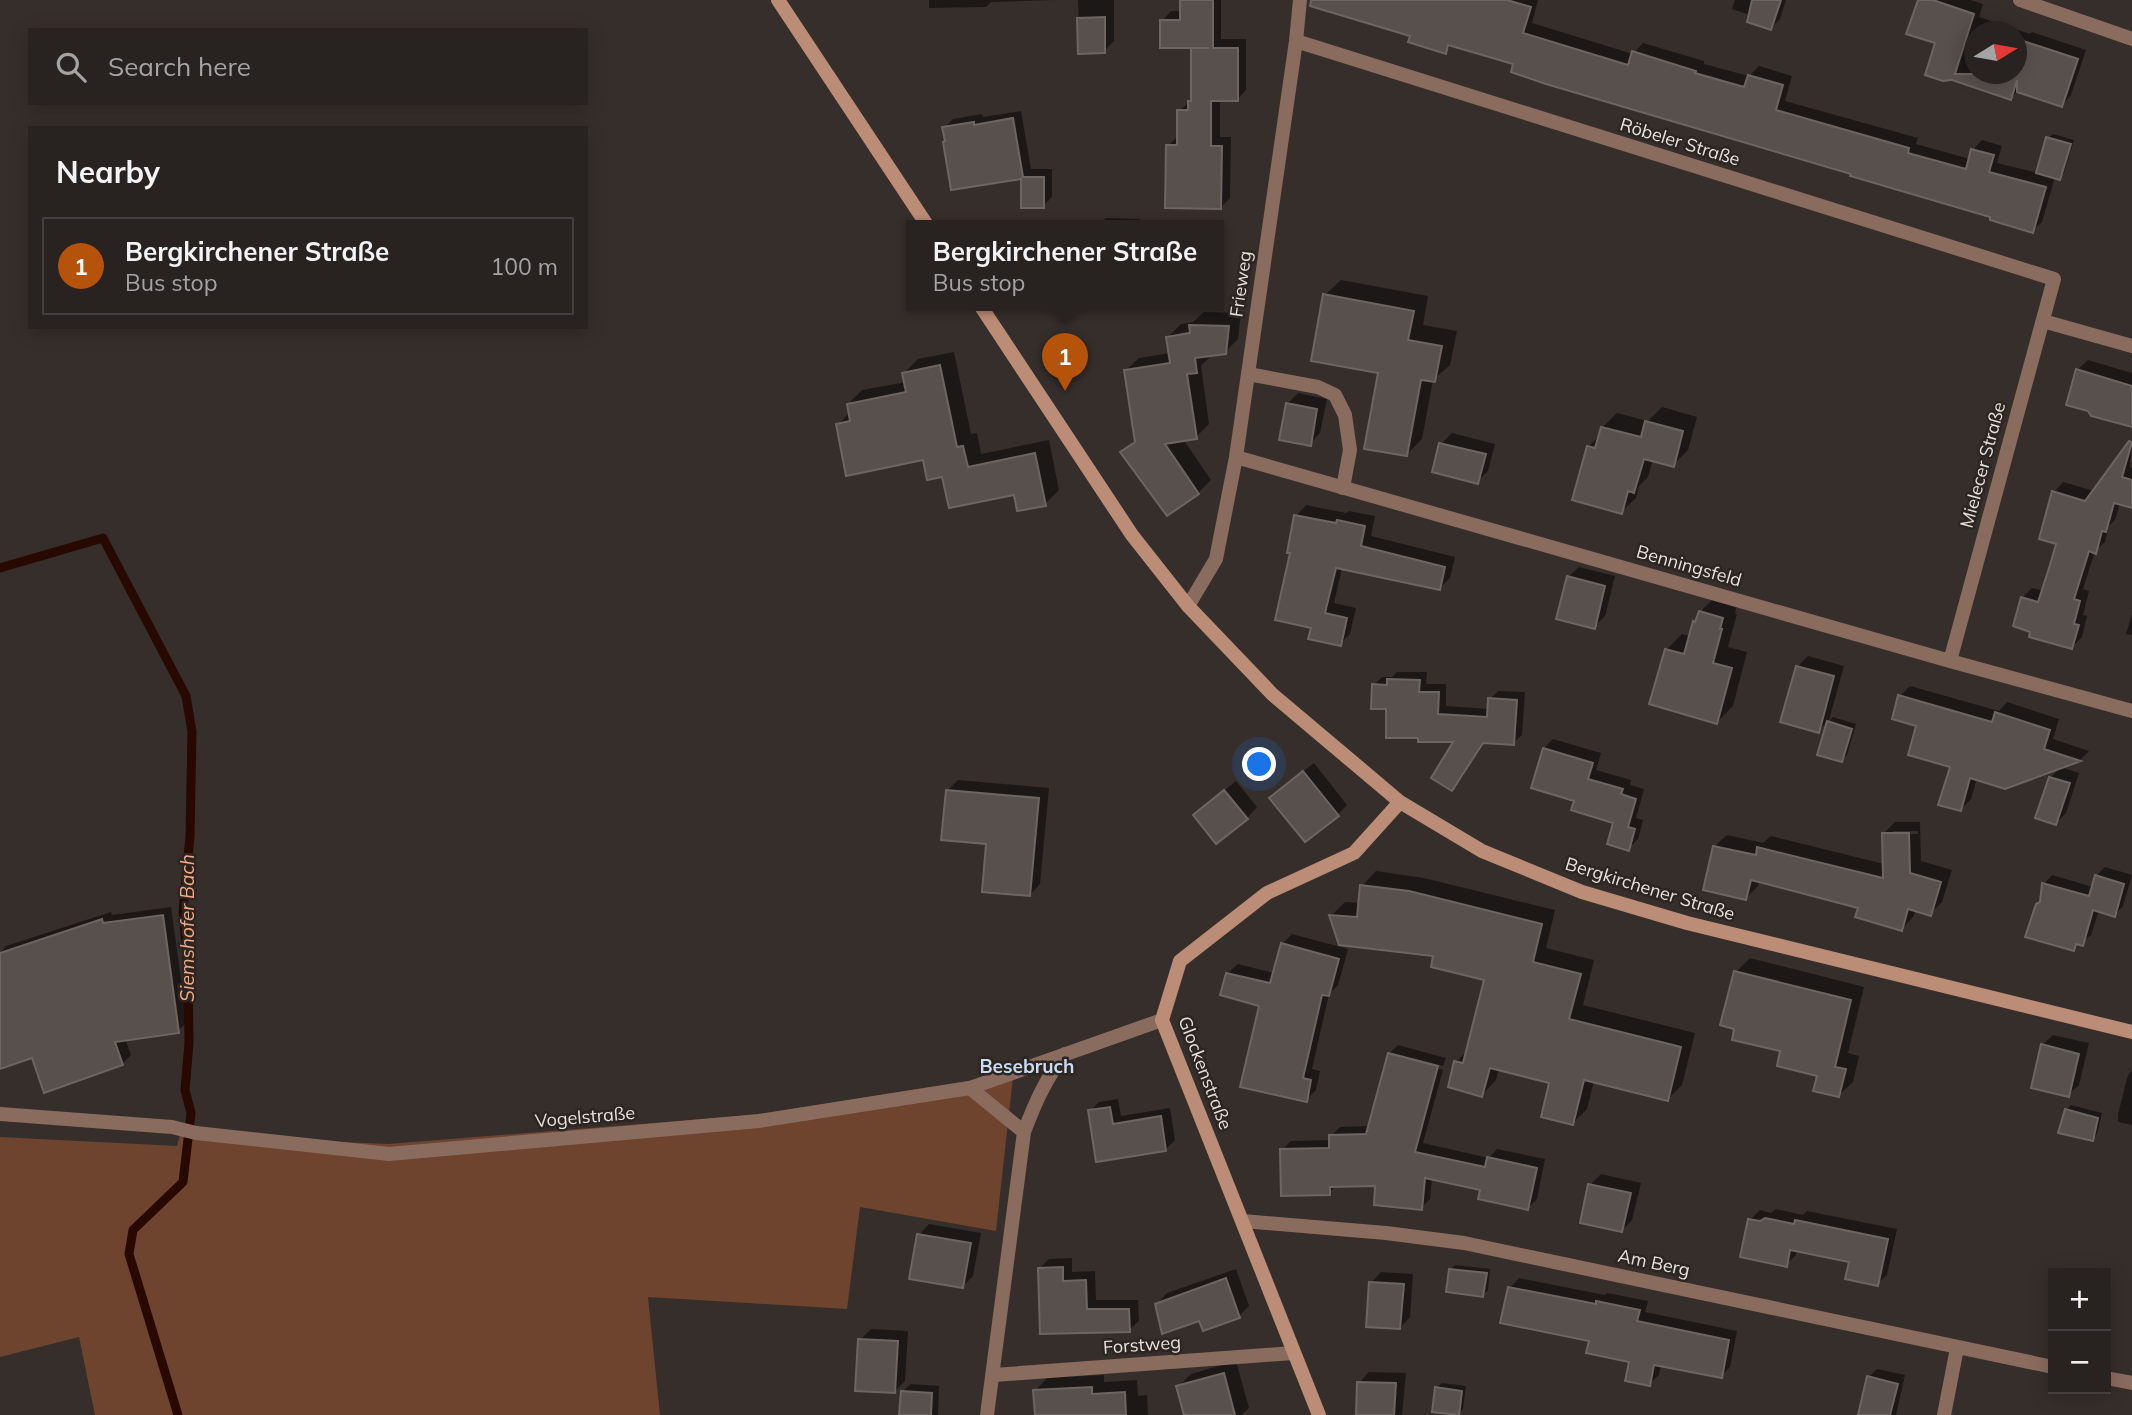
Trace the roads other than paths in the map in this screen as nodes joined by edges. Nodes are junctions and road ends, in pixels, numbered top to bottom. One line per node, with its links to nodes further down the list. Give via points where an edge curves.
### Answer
1 (778, 0): 6 (street)
2 (1300, 0): 5 (street, Frieweg)
3 (2020, 0): 4 (street)
4 (2132, 39)
5 (1296, 41): 7 (street, Röbeler Straße); 11 (street, Frieweg)
6 (924, 220)
7 (2054, 279): 9 (street, Mielecer Straße)
8 (984, 311): 14 (street, Bergkirchener Straße, via 1132,535)
9 (2043, 321): 10 (street); 15 (street, Mielecer Straße)
10 (2132, 346)
11 (1248, 374): 12 (street, Frieweg); 13 (street, via 1318,387 1335,395 1345,415 1350,450)
12 (1236, 457): 13 (street, Benningsfeld); 14 (street, Frieweg, via 1216,559)
13 (1343, 488): 15 (street, Benningsfeld)
14 (1188, 606): 17 (street, Bergkirchener Straße, via 1272,694)
15 (1950, 661): 16 (street, Benningsfeld)
16 (2132, 711)
17 (1401, 802): 18 (street, Glockenstraße, via 1354,853 1267,893 1180,961); 19 (street, Bergkirchener Straße, via 1482,851 1582,892 1687,923)
18 (1162, 1020): 20 (street, Vogelstraße); 24 (street, Glockenstraße)
19 (2132, 1032)
20 (1065, 1054): 21 (street, Vogelstraße); 23 (street, via 1036,1099)
21 (970, 1088): 22 (street, Vogelstraße, via 760,1121 389,1154 172,1127); 23 (street)
22 (0, 1114)
23 (1024, 1132): 28 (street)
24 (1243, 1221): 25 (street, Am Berg, via 1464,1243); 26 (street, Glockenstraße)
25 (1957, 1348): 27 (street, Am Berg); 33 (street)
26 (1293, 1353): 28 (street, Forstweg); 32 (street, Glockenstraße)
27 (2048, 1366)
28 (994, 1374): 31 (street)
29 (2111, 1379): 30 (street)
30 (2132, 1383)
31 (987, 1415)
32 (1318, 1415)
33 (1944, 1415)

